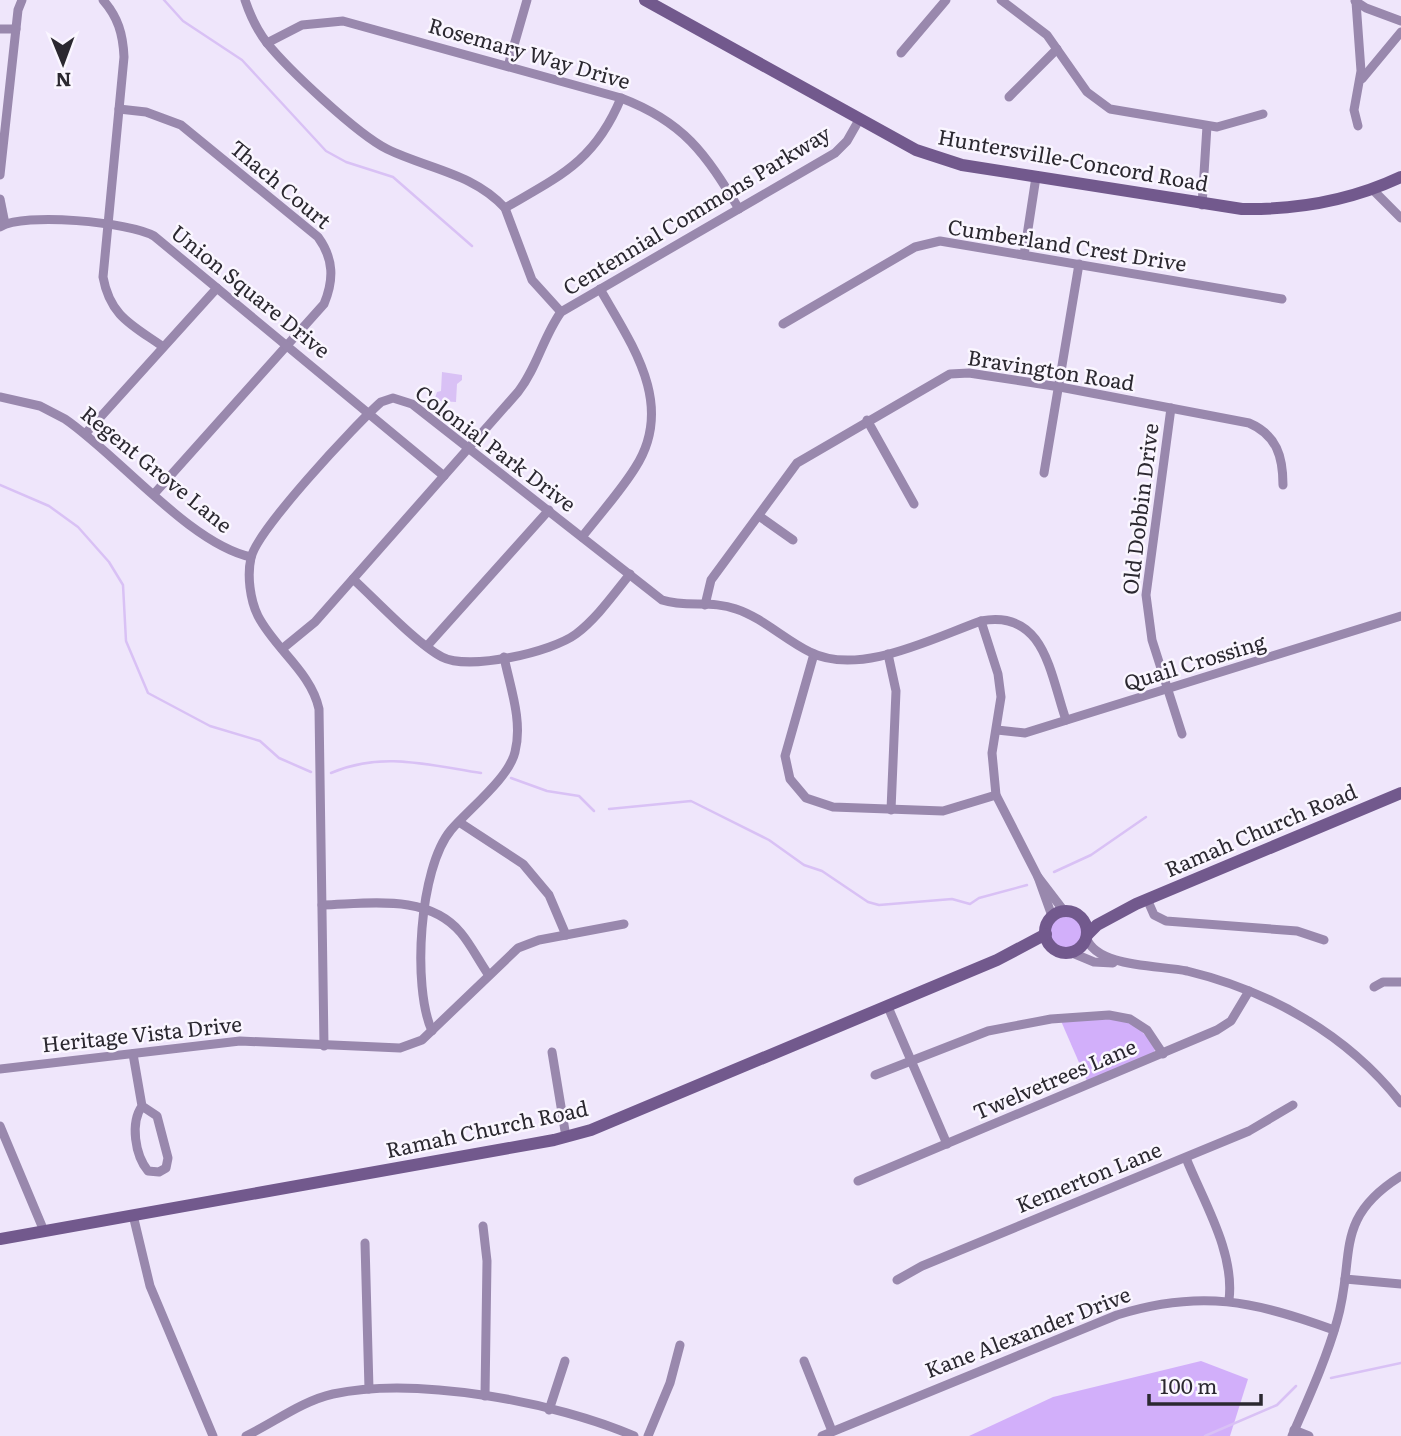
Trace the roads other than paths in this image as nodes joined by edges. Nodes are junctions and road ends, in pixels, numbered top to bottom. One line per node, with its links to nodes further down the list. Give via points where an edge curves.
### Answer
1 (22, 0): 11 (street)
2 (103, 0): 20 (street, via 113,11 123,41)
3 (245, 0): 13 (street)
4 (527, 0): 16 (street)
5 (645, 0): 22 (main road, Huntersville-Concord Road)
6 (946, 0): 15 (street)
7 (1002, 1): 14 (street, via 1041,30)
8 (1355, 1): 9 (street); 17 (street)
9 (1401, 21)
10 (0, 29): 11 (street)
11 (16, 29): 25 (street)
12 (1401, 32): 17 (street)
13 (267, 43): 16 (street, Rosemary Way Drive, via 302,25 342,21); 31 (street, via 365,136 406,158 470,180)
14 (1057, 49): 18 (street); 23 (street, via 1101,104 1123,113)
15 (901, 53)
16 (508, 66): 19 (street, Rosemary Way Drive)
17 (1361, 79): 24 (street, via 1354,110)
18 (1009, 97)
19 (621, 98): 31 (street, via 612,122 585,157); 32 (street, Rosemary Way Drive, via 651,110 695,142)
20 (119, 109): 35 (street); 43 (street, Thach Court, via 146,112 181,125 326,248 330,289 324,304)
21 (1264, 114): 23 (street, via 1222,127)
22 (859, 120): 26 (main road, Huntersville-Concord Road, via 945,161); 32 (street, Centennial Commons Parkway, via 835,153)
23 (1207, 126): 30 (street)
24 (1358, 127)
25 (0, 175)
26 (1035, 177): 30 (main road, Huntersville-Concord Road); 36 (street)
27 (1401, 177): 28 (main road, Huntersville-Concord Road)
28 (1373, 190): 30 (main road, Huntersville-Concord Road, via 1289,208); 33 (street)
29 (0, 199): 34 (street)
30 (1202, 205)
31 (505, 208): 41 (street, via 532,279)
32 (739, 209): 39 (street, Centennial Commons Parkway)
33 (1401, 218)
34 (3, 225): 35 (street, Union Square Drive, via 27,219)
35 (108, 226): 38 (street, Union Square Drive, via 154,236); 44 (street, via 103,277 110,305)
36 (1024, 255): 37 (street, Cumberland Crest Drive); 42 (street, Cumberland Crest Drive, via 940,241 923,244)
37 (1079, 264): 40 (street, Cumberland Crest Drive); 45 (street)
38 (217, 288): 43 (street, Union Square Drive); 44 (street)
39 (600, 289): 41 (street, Centennial Commons Parkway); 59 (street, via 644,368 653,406 652,428 637,466)
40 (1282, 299)
41 (561, 312): 51 (street, Centennial Commons Parkway, via 525,383)
42 (783, 324)
43 (288, 345): 48 (street, Union Square Drive); 55 (street, Thach Court)
44 (162, 346): 50 (street)
45 (1060, 387): 47 (street, Bravington Road); 49 (street, Bravington Road, via 950,374); 52 (street)
46 (0, 397): 50 (street, Regent Grove Lane, via 52,411)
47 (1171, 408): 54 (street, Bravington Road, via 1256,426 1279,450); 72 (street, Old Dobbin Drive, via 1146,595 1152,640)
48 (369, 413): 51 (street, Colonial Park Drive, via 381,402 401,399); 53 (street, Union Square Drive); 61 (street, Colonial Park Drive, via 267,527)
49 (867, 420): 56 (street); 58 (street, Bravington Road, via 797,463)
50 (86, 433): 55 (street, Regent Grove Lane)
51 (469, 447): 53 (street, Centennial Commons Parkway); 57 (street, Colonial Park Drive)
52 (1044, 473)
53 (444, 476): 63 (street, Centennial Commons Parkway)
54 (1283, 485)
55 (154, 494): 61 (street, Regent Grove Lane, via 215,543)
56 (914, 504)
57 (549, 510): 59 (street, Colonial Park Drive); 67 (street)
58 (759, 516): 60 (street); 64 (street, Bravington Road, via 710,580)
59 (582, 537): 62 (street, Colonial Park Drive)
60 (793, 540)
61 (251, 557): 68 (street, via 256,612)
62 (630, 575): 64 (street, Colonial Park Drive, via 662,600 679,606); 71 (street, via 590,623 573,636 544,649)
63 (353, 579): 67 (street); 68 (street, Centennial Commons Parkway, via 316,622)
64 (705, 605): 69 (street, Colonial Park Drive, via 742,611)
65 (1401, 617): 72 (street, Quail Crossing)
66 (981, 621): 70 (street, Colonial Park Drive); 73 (street, Colonial Park Drive, via 1017,622 1038,640); 74 (street, via 998,674)
67 (428, 646): 71 (street, via 458,663)
68 (282, 649): 81 (street, via 310,687 319,709)
69 (814, 654): 70 (street, Colonial Park Drive, via 850,660); 78 (street, via 787,744 790,779 818,804)
70 (888, 654): 78 (street, via 896,691)
71 (504, 657): 79 (street, via 517,722 516,750 506,769)
72 (1168, 689): 73 (street, Quail Crossing); 75 (street, Old Dobbin Drive)
73 (1066, 720): 74 (street, Quail Crossing, via 1026,733)
74 (997, 730): 77 (street, via 992,753)
75 (1182, 734)
76 (1401, 793): 80 (main road, Ramah Church Road)
77 (996, 795): 78 (street, via 943,811); 83 (street)
78 (891, 810)
79 (459, 822): 82 (street, via 436,857); 87 (street, via 523,864 549,895)
80 (1142, 902): 84 (main road, Ramah Church Road); 88 (main road, Ramah Church Road, via 1097,925); 89 (street, via 1166,921 1297,931)
81 (322, 905): 82 (street); 100 (street)
82 (423, 906): 94 (street, via 461,932); 99 (street, via 423,1002)
83 (1058, 914): 84 (main road); 86 (main road)
84 (1083, 919): 88 (main road)
85 (624, 924): 87 (street, Heritage Vista Drive)
86 (1046, 934): 90 (main road); 92 (main road, Ramah Church Road)
87 (566, 935): 94 (street, Heritage Vista Drive, via 518,948)
88 (1087, 936): 91 (main road, Ramah Church Road, via 1082,946); 93 (street, via 1097,953)
89 (1324, 940)
90 (1052, 947): 91 (main road, Ramah Church Road); 92 (main road, Ramah Church Road)
91 (1070, 952): 93 (street, via 1094,962)
92 (998, 960): 98 (main road, Ramah Church Road)
93 (1125, 962): 97 (street, via 1189,972)
94 (488, 974): 99 (street, Heritage Vista Drive)
95 (1401, 982): 96 (street)
96 (1374, 987)
97 (1249, 992): 103 (street, Twelvetrees Lane, via 1224,1027); 107 (street, via 1278,1003 1326,1032 1364,1063)
98 (888, 1007): 104 (street); 111 (main road, Ramah Church Road, via 650,1107)
99 (432, 1031): 100 (street, Heritage Vista Drive, via 400,1048)
100 (324, 1046): 102 (street, Heritage Vista Drive, via 240,1041)
101 (552, 1052): 111 (street)
102 (132, 1054): 105 (street, Heritage Vista Drive); 109 (street)
103 (1163, 1054): 104 (street, via 1139,1023 1109,1015 1011,1024); 112 (street, Twelvetrees Lane)
104 (912, 1061): 106 (street); 112 (street)
105 (0, 1069)
106 (875, 1075)
107 (1401, 1103)
108 (1293, 1105): 113 (street, Kemerton Lane, via 1250,1131)
109 (142, 1106): 109 (street, via 134,1119 144,1167 159,1172 166,1168 167,1158 157,1116)
110 (0, 1126): 118 (street)
111 (566, 1137): 116 (main road, Ramah Church Road)
112 (947, 1144): 115 (street, Twelvetrees Lane)
113 (1185, 1157): 122 (street, Kemerton Lane); 124 (street, via 1224,1253 1231,1277)
114 (1401, 1176): 121 (street, via 1360,1212 1347,1250)
115 (858, 1181)
116 (133, 1215): 118 (main road, Ramah Church Road); 134 (street, via 150,1286)
117 (483, 1226): 130 (street, via 487,1261)
118 (44, 1231): 119 (main road, Ramah Church Road)
119 (0, 1239)
120 (365, 1243): 129 (street)
121 (1345, 1279): 123 (street); 125 (street)
122 (897, 1280)
123 (1401, 1284)
124 (1229, 1300): 125 (street, Kane Alexander Drive); 132 (street, Kane Alexander Drive, via 1181,1300 1118,1315)
125 (1334, 1330): 133 (street)
126 (680, 1345): 137 (street)
127 (565, 1361): 131 (street)
128 (804, 1361): 132 (street)
129 (369, 1389): 130 (street); 135 (street, via 311,1401)
130 (485, 1396): 131 (street)
131 (549, 1410): 136 (street, via 607,1424)
132 (832, 1432): 138 (street, Kane Alexander Drive)
133 (1293, 1433): 139 (street)
134 (213, 1436)
135 (246, 1436)
136 (634, 1436)
137 (648, 1436)
138 (822, 1436)
139 (1309, 1436)

